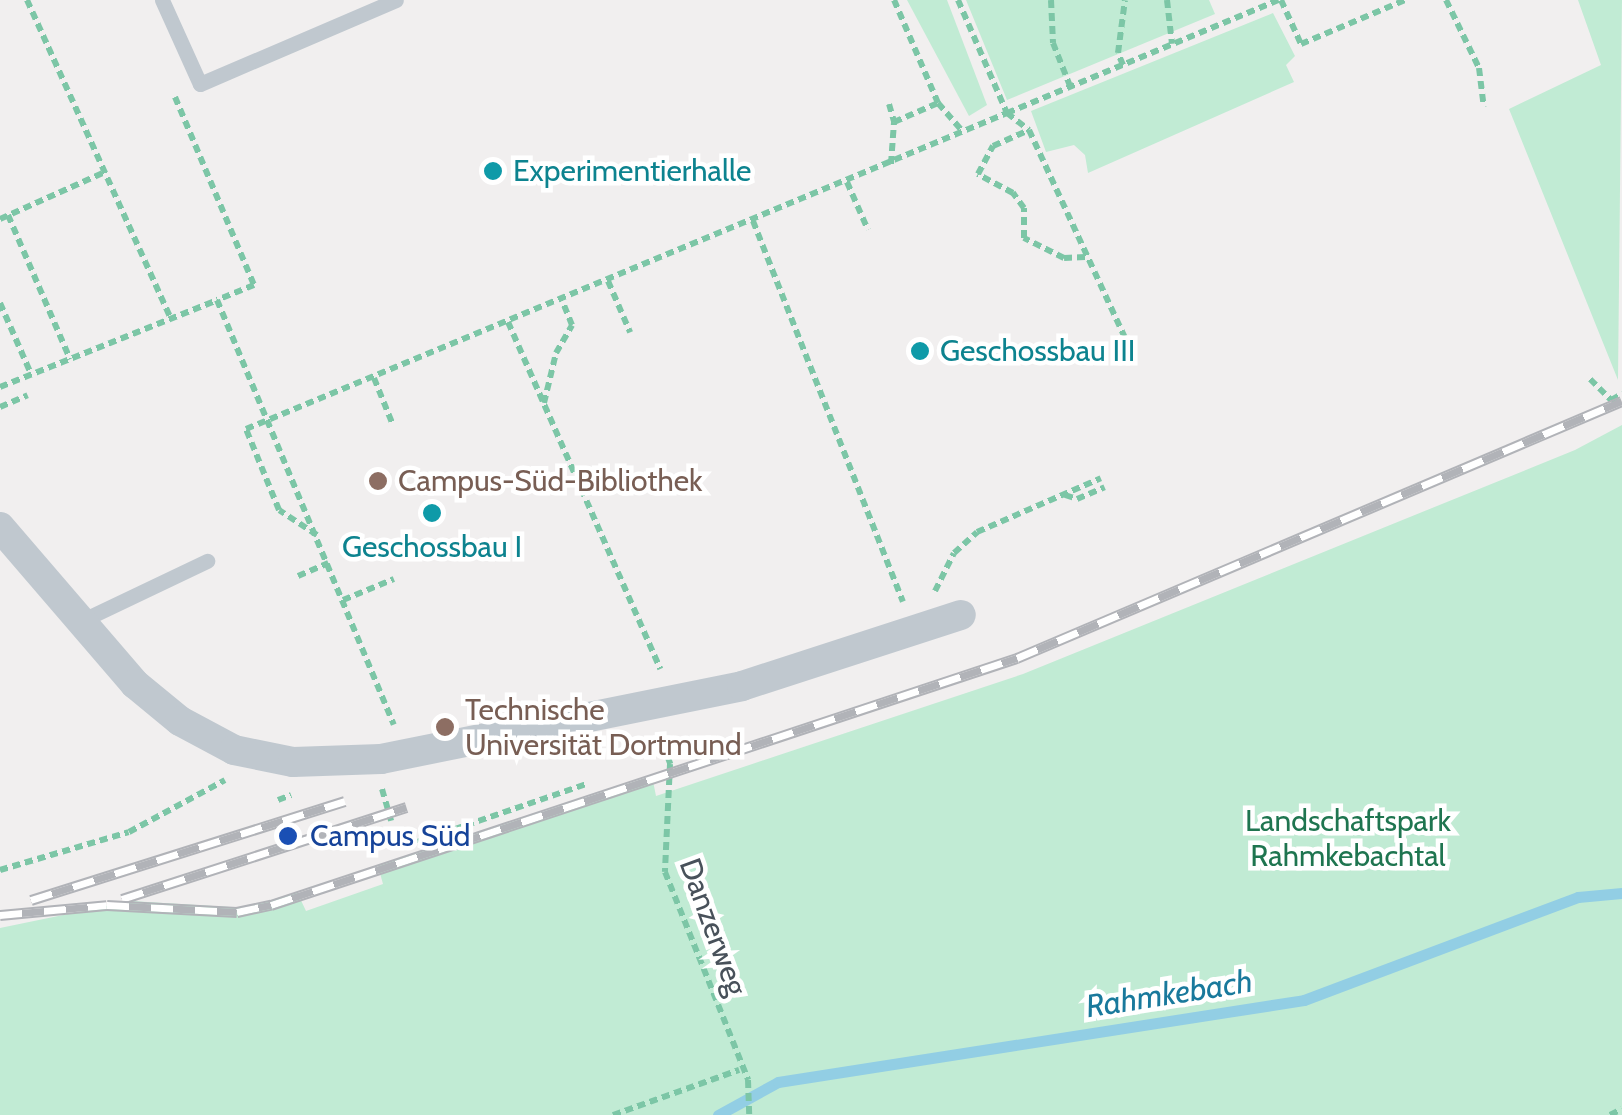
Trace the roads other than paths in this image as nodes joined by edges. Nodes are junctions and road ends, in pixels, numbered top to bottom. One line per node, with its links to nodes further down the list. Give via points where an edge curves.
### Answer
1 (162, 0): 2 (lane, via 200,84)
2 (396, 0)
3 (0, 528): 6 (street)
4 (207, 561): 6 (lane)
5 (960, 614): 6 (street, via 912,624 742,686 346,765 262,758 180,721 135,684)
6 (80, 621)

